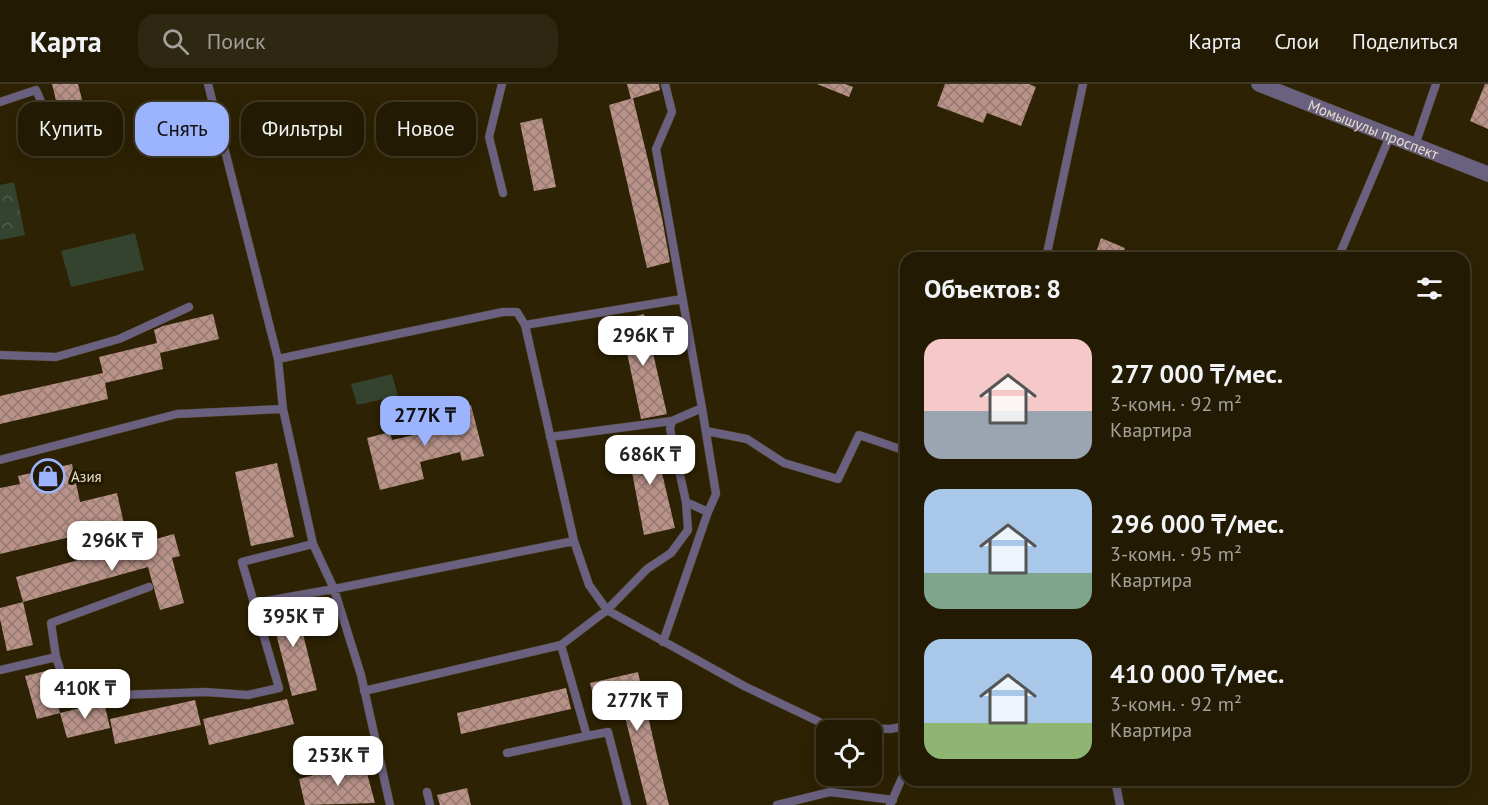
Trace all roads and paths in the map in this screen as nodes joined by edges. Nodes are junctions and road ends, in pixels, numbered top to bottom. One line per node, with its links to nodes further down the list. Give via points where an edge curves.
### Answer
1 (208, 84): 19 (lane)
2 (502, 84): 12 (lane, via 489,137)
3 (665, 84): 15 (lane, via 672,112 656,149)
4 (1083, 84): 13 (lane)
5 (1259, 84): 9 (street, Момышулы проспект)
6 (1436, 84): 10 (lane)
7 (0, 102): 8 (lane, via 36,90)
8 (41, 102)
9 (1390, 136): 10 (street, Момышулы проспект); 14 (lane)
10 (1415, 146): 11 (street, Момышулы проспект)
11 (1488, 174)
12 (503, 193)
13 (1047, 252)
14 (1341, 252)
15 (682, 299): 17 (lane); 20 (lane)
16 (189, 307): 18 (lane, via 119,339 56,357)
17 (525, 325): 19 (lane, via 517,312 502,312); 24 (lane)
18 (0, 355)
19 (278, 359): 21 (lane)
20 (702, 408): 22 (lane); 23 (lane)
21 (283, 409): 26 (lane, via 177,414); 30 (lane)
22 (672, 421): 24 (lane); 27 (lane, via 670,429)
23 (706, 431): 25 (lane, via 747,439 784,463 838,479 859,435); 28 (lane, via 716,494)
24 (550, 437): 29 (lane)
25 (900, 449)
26 (0, 460)
27 (686, 502): 28 (lane); 34 (lane, via 688,530 671,553 647,569)
28 (708, 512): 35 (lane)
29 (574, 541): 32 (lane); 34 (lane, via 589,585)
30 (313, 544): 32 (lane); 33 (lane, via 242,562)
31 (148, 587): 37 (lane, via 51,623)
32 (334, 589): 33 (lane); 39 (lane)
33 (254, 603): 37 (lane, via 279,688 248,695 68,693)
34 (607, 610): 35 (lane); 36 (lane)
35 (663, 642): 40 (lane, via 830,727)
36 (561, 645): 39 (lane); 41 (lane)
37 (56, 657): 38 (lane)
38 (0, 670)
39 (364, 691): 47 (lane)
40 (900, 727)
41 (586, 736): 42 (lane); 49 (lane, via 608,732)
42 (507, 753)
43 (900, 782): 46 (lane)
44 (1116, 786): 51 (lane)
45 (427, 792): 48 (lane)
46 (891, 802): 50 (lane, via 830,792)
47 (390, 805)
48 (430, 805)
49 (627, 805)
50 (777, 805)
51 (1120, 805)

